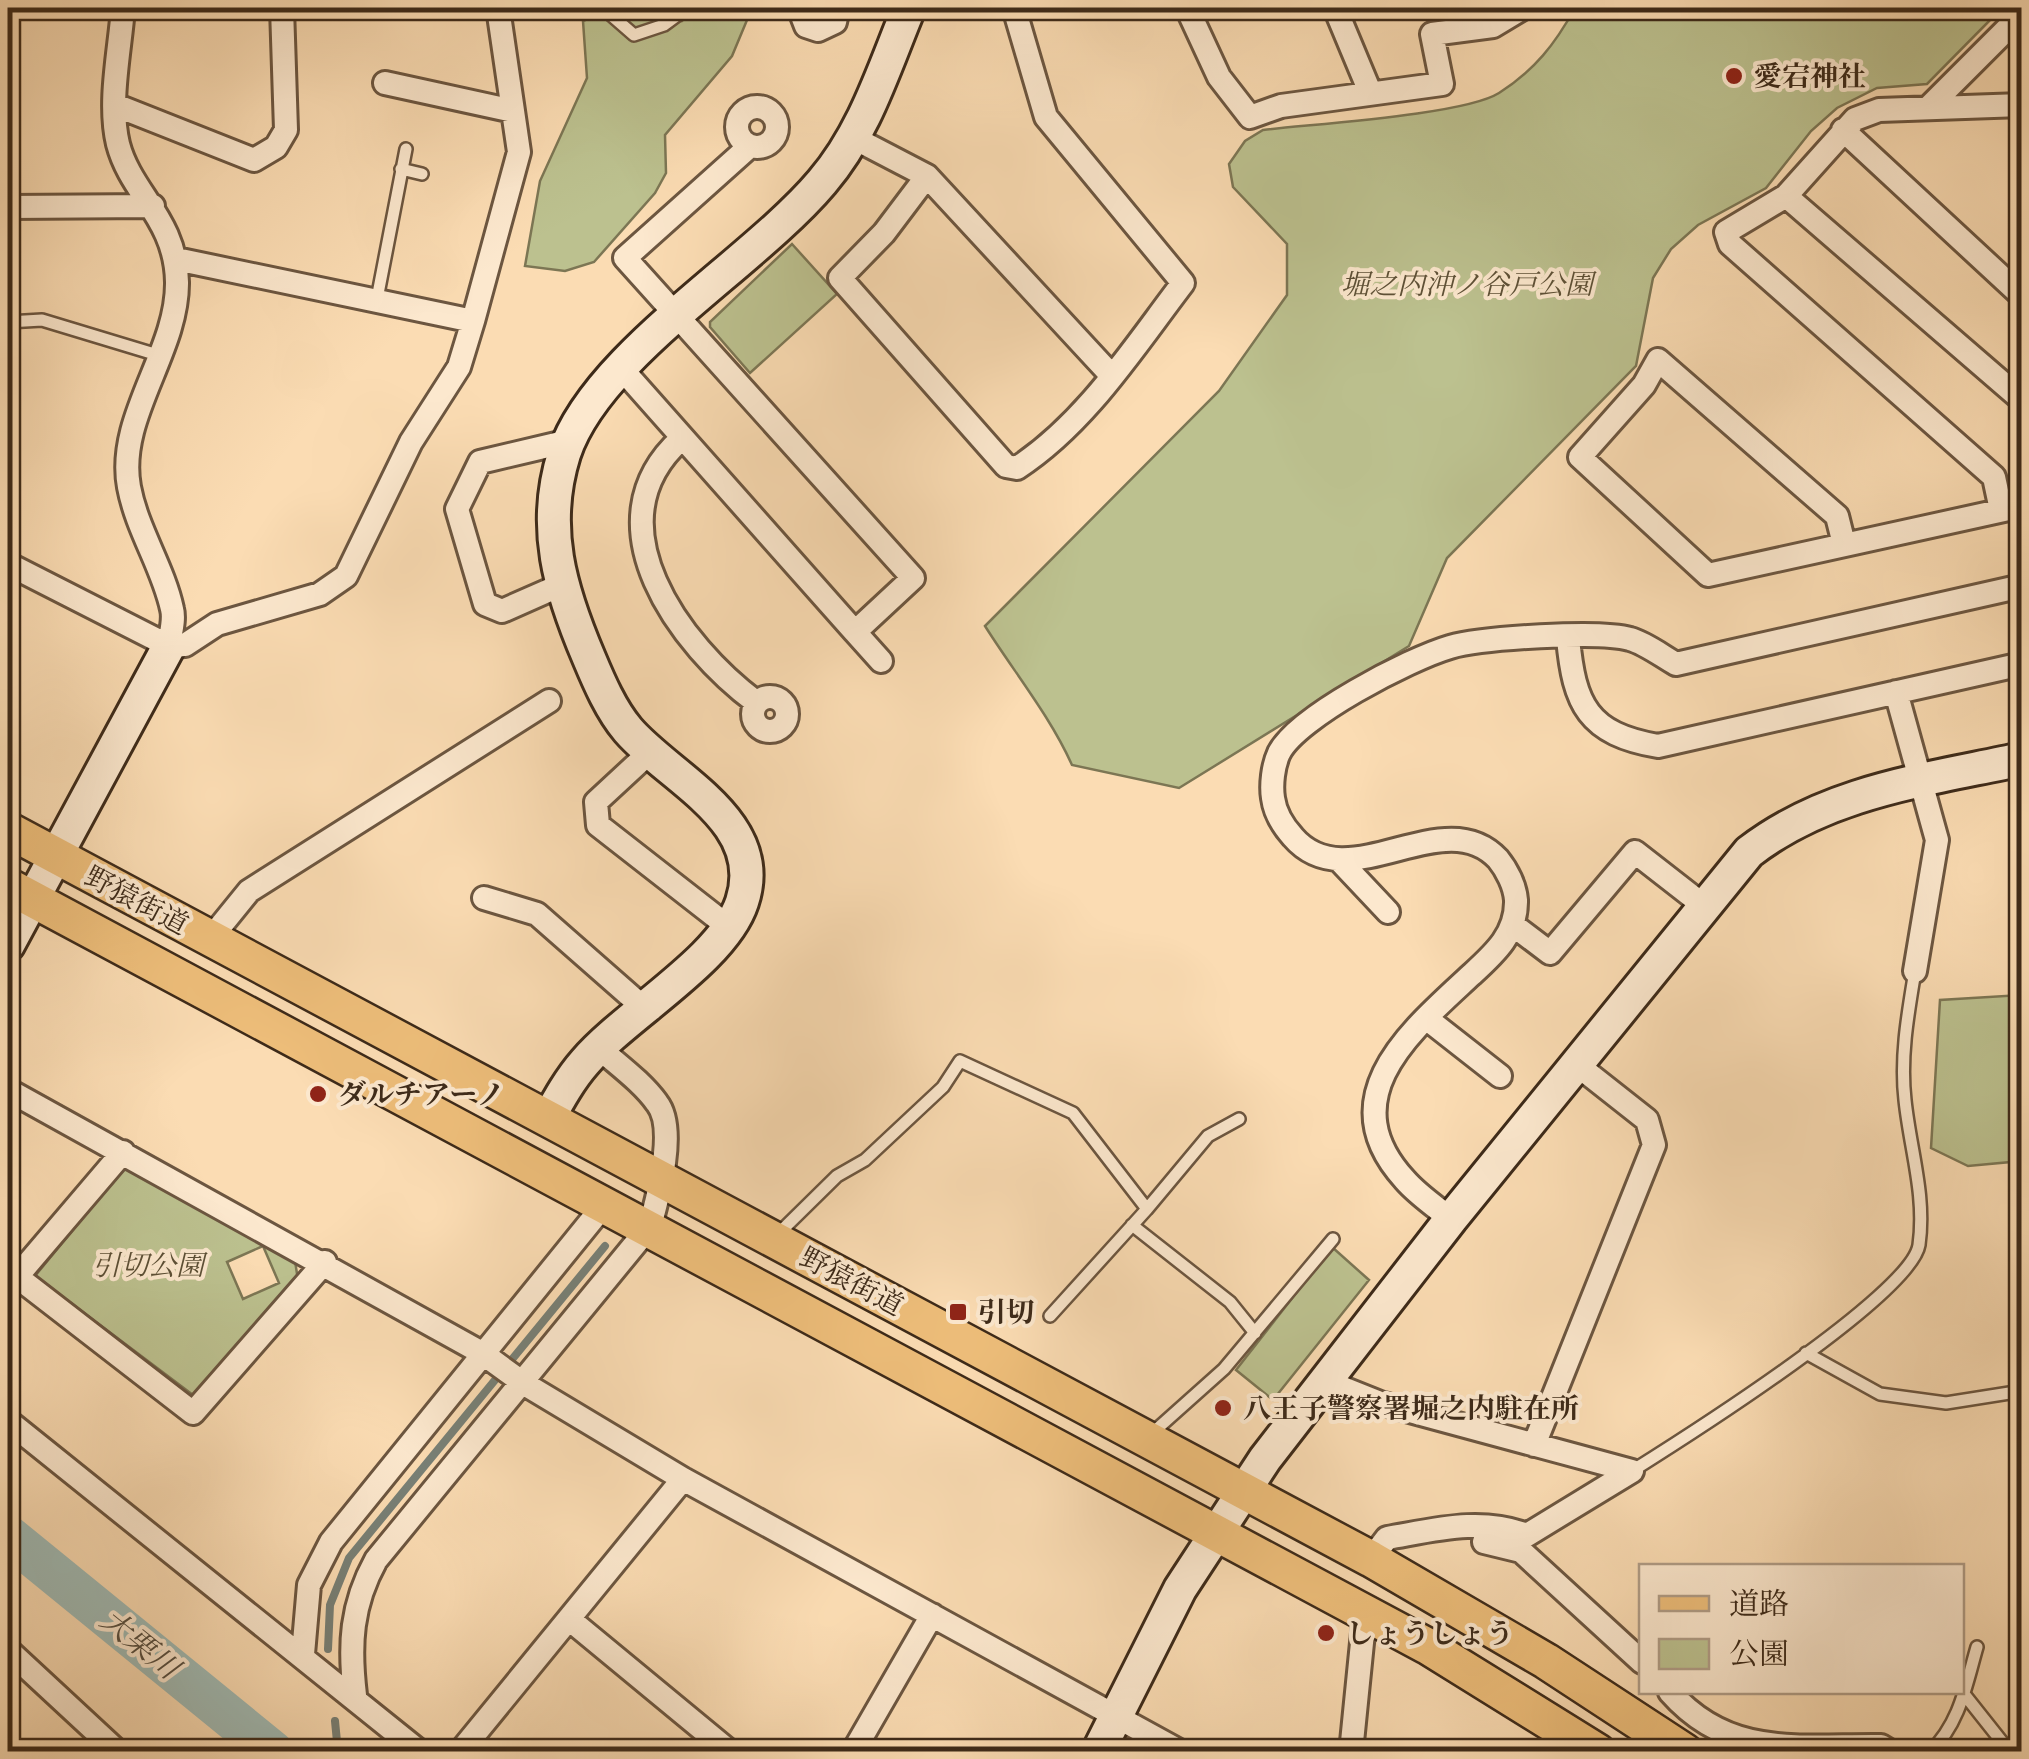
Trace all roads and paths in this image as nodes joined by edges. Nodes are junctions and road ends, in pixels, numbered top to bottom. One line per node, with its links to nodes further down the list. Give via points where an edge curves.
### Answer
1 (123, 8): 17 (street)
2 (282, 8): 17 (street, via 286,130 276,148 254,160)
3 (498, 8): 20 (street)
4 (603, 8): 5 (lane, via 634,34 664,26)
5 (687, 8)
6 (799, 8): 7 (street, via 806,26 818,30 835,22)
7 (838, 8)
8 (909, 8): 22 (street)
9 (1014, 8): 39 (street, via 1046,117 1183,283)
10 (1187, 8): 16 (street, via 1219,77 1250,117)
11 (1335, 8): 16 (street)
12 (1523, 8): 14 (street)
13 (2022, 14): 19 (street)
14 (1488, 17): 16 (street, via 1432,34 1442,84)
15 (385, 82): 20 (street)
16 (1370, 92)
17 (115, 105): 29 (street, via 118,146)
18 (2022, 105): 19 (street)
19 (1929, 107): 21 (street, via 1878,110)
20 (513, 112): 35 (street, via 519,152)
21 (1843, 130): 28 (street); 32 (street)
22 (854, 138): 27 (street); 34 (street, via 804,202)
23 (750, 146): 34 (street, via 625,258)
24 (406, 149): 25 (lane)
25 (402, 169): 26 (lane); 33 (lane)
26 (422, 174)
27 (927, 176): 39 (street); 39 (street, via 840,278 1006,466 1030,460)
28 (1786, 196): 40 (street); 43 (street, via 1726,232 1730,244 1994,478)
29 (152, 206): 30 (street); 31 (street)
30 (8, 207)
31 (176, 258): 33 (street); 37 (street, via 177,288)
32 (2022, 296)
33 (377, 300): 35 (street)
34 (678, 316): 38 (street); 48 (street, via 913,578)
35 (473, 321): 50 (street, via 459,366 411,442 346,576 320,594 217,624)
36 (8, 322): 37 (lane, via 42,320)
37 (162, 356): 50 (street, via 132,431 128,484 173,612)
38 (621, 368): 41 (street); 42 (street)
39 (1112, 376)
40 (2022, 400)
41 (682, 439): 48 (street); 55 (street, via 654,471 645,494 644,557 704,657)
42 (569, 441): 46 (street, via 553,506); 46 (street, via 480,462 457,509 486,604 502,611)
43 (2011, 508): 44 (street)
44 (1844, 544): 44 (street, via 1708,575 1580,457 1658,360 1836,516)
45 (8, 564): 50 (street)
46 (560, 585): 56 (street, via 615,711)
47 (2022, 586): 49 (street, via 1676,664 1630,638)
48 (855, 632): 51 (street)
49 (1568, 638): 53 (street, via 1587,714 1628,741 1658,746); 61 (street, via 1451,646 1398,666 1299,729 1279,753 1273,800 1281,824 1300,846)
50 (169, 646): 60 (street)
51 (882, 660)
52 (2022, 664): 53 (street)
53 (1896, 692): 58 (street)
54 (550, 701): 68 (street, via 249,891)
55 (757, 703)
56 (650, 752): 67 (street, via 714,804 731,828 746,882); 67 (street, via 596,802 598,825)
57 (2022, 760): 58 (street)
58 (1921, 782): 64 (street, via 1810,812 1748,852); 70 (street, via 1937,840)
59 (8, 830): 60 (main road, 野猿街道)
60 (54, 856): 62 (street); 68 (main road, 野猿街道)
61 (1339, 860): 65 (street); 66 (street, via 1464,840 1501,862 1516,899)
62 (20, 893): 69 (street); 81 (main road, 野猿街道)
63 (484, 898): 71 (street, via 538,914)
64 (1702, 904): 66 (street, via 1635,852 1550,953); 74 (street)
65 (1388, 912)
66 (1513, 926): 72 (street, via 1500,948)
67 (730, 928): 71 (street)
68 (210, 939): 77 (main road, 野猿街道)
69 (8, 945)
70 (1915, 971): 93 (lane, via 1904,1066 1922,1204 1918,1250 1896,1280)
71 (644, 1008): 73 (street)
72 (1426, 1018): 75 (street); 83 (street, via 1398,1047 1375,1087 1380,1135 1403,1179)
73 (599, 1048): 77 (street); 80 (street, via 666,1118)
74 (1576, 1064): 83 (street); 99 (street, via 1647,1120 1654,1144)
75 (1500, 1076)
76 (8, 1090): 79 (street)
77 (548, 1119): 80 (main road, 野猿街道)
78 (1239, 1119): 82 (lane, via 1208,1136)
79 (123, 1152): 88 (street); 89 (street)
80 (662, 1180): 84 (street); 86 (main road, 野猿街道)
81 (604, 1206): 84 (main road, 野猿街道); 92 (street)
82 (1147, 1209): 85 (lane); 86 (lane, via 1073,1113 960,1061 943,1087)
83 (1451, 1219): 94 (street)
84 (650, 1226): 95 (street); 103 (main road, 野猿街道)
85 (1132, 1226): 90 (lane); 91 (lane, via 1230,1302)
86 (773, 1239): 98 (main road, 野猿街道)
87 (1333, 1239): 91 (lane)
88 (325, 1262): 89 (street, via 193,1413); 92 (street)
89 (12, 1282)
90 (1050, 1316)
91 (1255, 1333): 98 (lane)
92 (482, 1352): 95 (street); 111 (street, via 325,1552 309,1585)
93 (1806, 1353): 96 (lane, via 1880,1394 1946,1403); 100 (lane)
94 (1325, 1380): 99 (street, via 1380,1403); 102 (street)
95 (524, 1383): 101 (street); 114 (street, via 376,1560 361,1587 351,1630)
96 (2022, 1391)
97 (8, 1420): 111 (street)
98 (1146, 1439): 102 (main road, 野猿街道)
99 (1534, 1444): 100 (street)
100 (1632, 1470): 105 (street, via 1527,1535 1502,1525 1455,1526 1387,1538)
101 (683, 1480): 107 (street); 108 (street)
102 (1243, 1491): 103 (street); 105 (main road, 野猿街道)
103 (1215, 1533): 106 (main road, 野猿街道); 116 (street)
104 (1484, 1542): 112 (street, via 1521,1550)
105 (1371, 1560): 117 (main road, 野猿街道)
106 (1365, 1613): 125 (street); 126 (main road, 野猿街道)
107 (932, 1615): 116 (street); 122 (street)
108 (569, 1619): 120 (street); 121 (street)
109 (1977, 1647): 113 (lane)
110 (8, 1650): 118 (street)
111 (303, 1654): 114 (street)
112 (1639, 1659)
113 (1964, 1694): 129 (lane); 130 (lane)
114 (355, 1695): 119 (street)
115 (1673, 1695): 117 (street); 128 (street, via 1709,1727 1736,1740 1881,1746)
116 (1118, 1716): 123 (street); 124 (street)
117 (1654, 1730): 127 (main road, 野猿街道)
118 (118, 1752)
119 (420, 1752)
120 (460, 1752)
121 (730, 1752)
122 (853, 1752)
123 (1098, 1752)
124 (1180, 1752)
125 (1351, 1752)
126 (1598, 1752)
127 (1685, 1752)
128 (1891, 1752)
129 (1930, 1752)
130 (2010, 1752)

